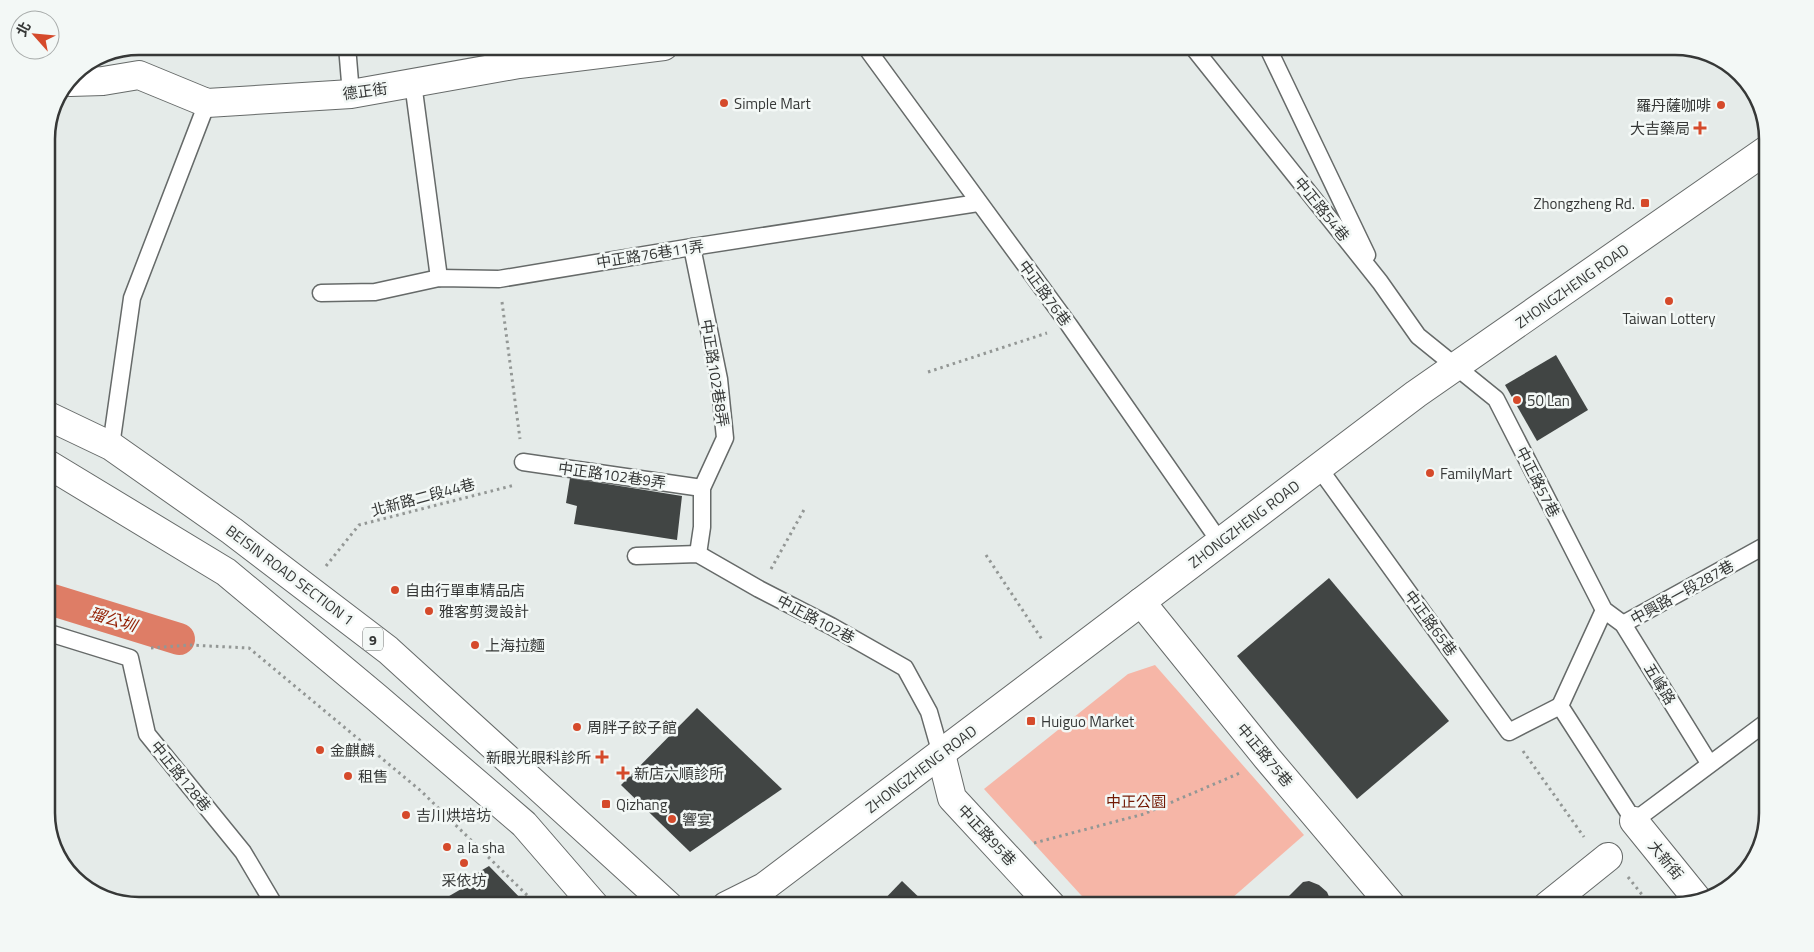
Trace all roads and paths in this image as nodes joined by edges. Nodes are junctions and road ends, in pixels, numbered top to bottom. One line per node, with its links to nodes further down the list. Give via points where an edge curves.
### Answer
1 (348, 55): 8 (lane)
2 (517, 55): 7 (street, 德正街)
3 (871, 55): 11 (lane, 中正路76巷)
4 (1199, 55): 15 (lane, 中正路54巷)
5 (1271, 55): 15 (lane)
6 (79, 81): 9 (street, 德正街, via 139,75)
7 (412, 84): 8 (street, 德正街); 13 (lane)
8 (351, 94): 9 (street, 德正街)
9 (207, 103): 21 (lane, via 132,298)
10 (1759, 155): 18 (street, ZHONGZHENG ROAD)
11 (978, 203): 12 (lane, 中正路76巷11弄); 17 (lane, 中正路76巷)
12 (692, 247): 14 (lane, 中正路76巷11弄); 25 (lane, 中正路102巷8弄, via 719,379 725,438)
13 (438, 278): 14 (lane, 中正路76巷11弄); 16 (lane, 中正路76巷11弄, via 375,292)
14 (499, 279): 22 (path)
15 (1380, 282): 18 (lane, 中正路54巷, via 1418,336)
16 (321, 293)
17 (1069, 325): 19 (path); 27 (lane, 中正路76巷)
18 (1456, 366): 24 (street, ZHONGZHENG ROAD); 35 (lane, 中正路57巷, via 1496,399)
19 (928, 372)
20 (55, 419): 21 (street, BEISIN ROAD SECTION 1 / 9)
21 (112, 446): 32 (street, BEISIN ROAD SECTION 1 / 9)
22 (523, 462): 25 (lane, 中正路102巷9弄); 32 (path, 北新路二段44巷, via 522,483 360,525)
23 (55, 468): 52 (street, via 226,572 524,824)
24 (1319, 468): 27 (street, ZHONGZHENG ROAD); 42 (lane, 中正路65巷)
25 (702, 488): 29 (lane, 中正路102巷8弄)
26 (806, 508): 33 (path)
27 (1220, 542): 34 (street, ZHONGZHENG ROAD)
28 (1759, 549): 36 (lane, 中興路一段287巷)
29 (698, 554): 31 (lane); 33 (lane, 中正路102巷)
30 (986, 555): 39 (path)
31 (636, 556)
32 (307, 589): 53 (street, BEISIN ROAD SECTION 1 / 9, via 388,650)
33 (759, 589): 43 (lane, 中正路102巷, via 905,668 930,712)
34 (1140, 602): 39 (street, ZHONGZHENG ROAD); 44 (street, 中正路75巷)
35 (1604, 610): 36 (lane, 五峰路); 40 (lane)
36 (1623, 624): 45 (lane, 五峰路)
37 (55, 635): 38 (lane)
38 (130, 658): 50 (lane, 中正路128巷, via 147,734 243,852); 51 (path, via 138,647 189,644 249,648 421,791)
39 (1059, 664): 43 (street, ZHONGZHENG ROAD)
40 (1560, 706): 42 (lane); 46 (lane)
41 (1759, 727): 45 (lane)
42 (1509, 732): 48 (path)
43 (941, 754): 54 (street, ZHONGZHENG ROAD, via 764,887); 55 (street, 中正路95巷, via 952,798)
44 (1267, 758): 47 (path, via 1247,770 1144,814); 56 (street, 中正路75巷)
45 (1709, 763): 46 (lane)
46 (1634, 821): 49 (street, 大新街)
47 (1033, 843)
48 (1605, 859): 57 (street); 58 (path, via 1619,865)
49 (1694, 895)
50 (270, 897)
51 (529, 897)
52 (588, 897)
53 (658, 897)
54 (744, 897)
55 (1044, 897)
56 (1384, 897)
57 (1558, 897)
58 (1644, 897)

